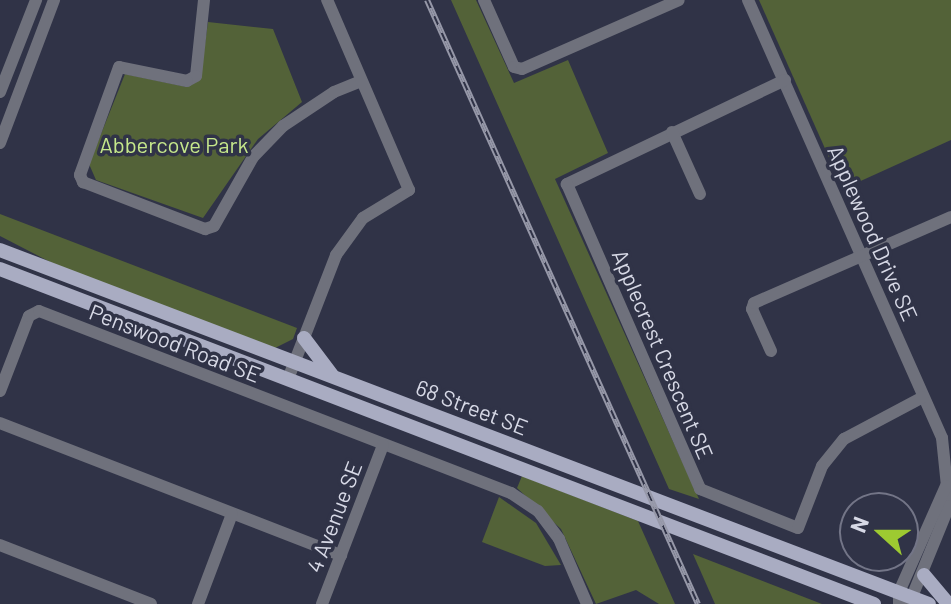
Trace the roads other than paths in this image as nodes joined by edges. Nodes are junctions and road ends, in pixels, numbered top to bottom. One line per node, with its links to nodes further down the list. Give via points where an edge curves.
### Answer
1 (36, 0): 10 (street)
2 (54, 0): 12 (street)
3 (204, 0): 9 (street, via 196,76 187,81 119,67 80,175 83,182 205,229 214,226 236,181 283,126)
4 (327, 0): 9 (street)
5 (484, 0): 6 (street, via 514,67 522,69)
6 (679, 0)
7 (748, 0): 8 (street, Applewood Drive SE)
8 (785, 80): 11 (street, Applecrest Crescent SE); 16 (street, Applewood Drive SE)
9 (361, 81): 18 (street, via 409,190 383,203 351,232 336,255)
10 (0, 92)
11 (672, 132): 13 (street); 24 (street, Applecrest Crescent SE, via 567,184 700,489 798,528 822,466 844,439)
12 (0, 143)
13 (700, 194)
14 (951, 217): 16 (street)
15 (1, 250): 20 (main road, 68 Street SE)
16 (861, 257): 19 (street, via 754,303); 24 (street, Applewood Drive SE)
17 (0, 269): 22 (main road, 68 Street SE)
18 (304, 338): 20 (street); 21 (main road)
19 (771, 351)
20 (294, 362): 21 (main road, 68 Street SE); 22 (street)
21 (335, 378): 32 (main road, 68 Street SE)
22 (288, 379): 37 (main road, 68 Street SE)
23 (0, 391): 26 (street, Penswood Road SE, via 29,316 39,311)
24 (923, 397): 27 (street, Applewood Drive SE, via 942,438)
25 (0, 423): 28 (street)
26 (383, 445): 30 (street, 4 Avenue SE); 36 (street, Penswood Road SE, via 511,493 538,511 559,539)
27 (948, 486): 31 (street, Applewood Drive SE, via 949,506); 32 (street, Applewood Drive SE)
28 (232, 514): 30 (street); 34 (street)
29 (0, 545): 33 (street)
30 (341, 555): 35 (street, 4 Avenue SE)
31 (924, 575): 32 (street, Applewood Drive SE); 38 (main road)
32 (910, 600)
33 (151, 604)
34 (198, 604)
35 (322, 604)
36 (587, 604)
37 (874, 604)
38 (948, 604)

